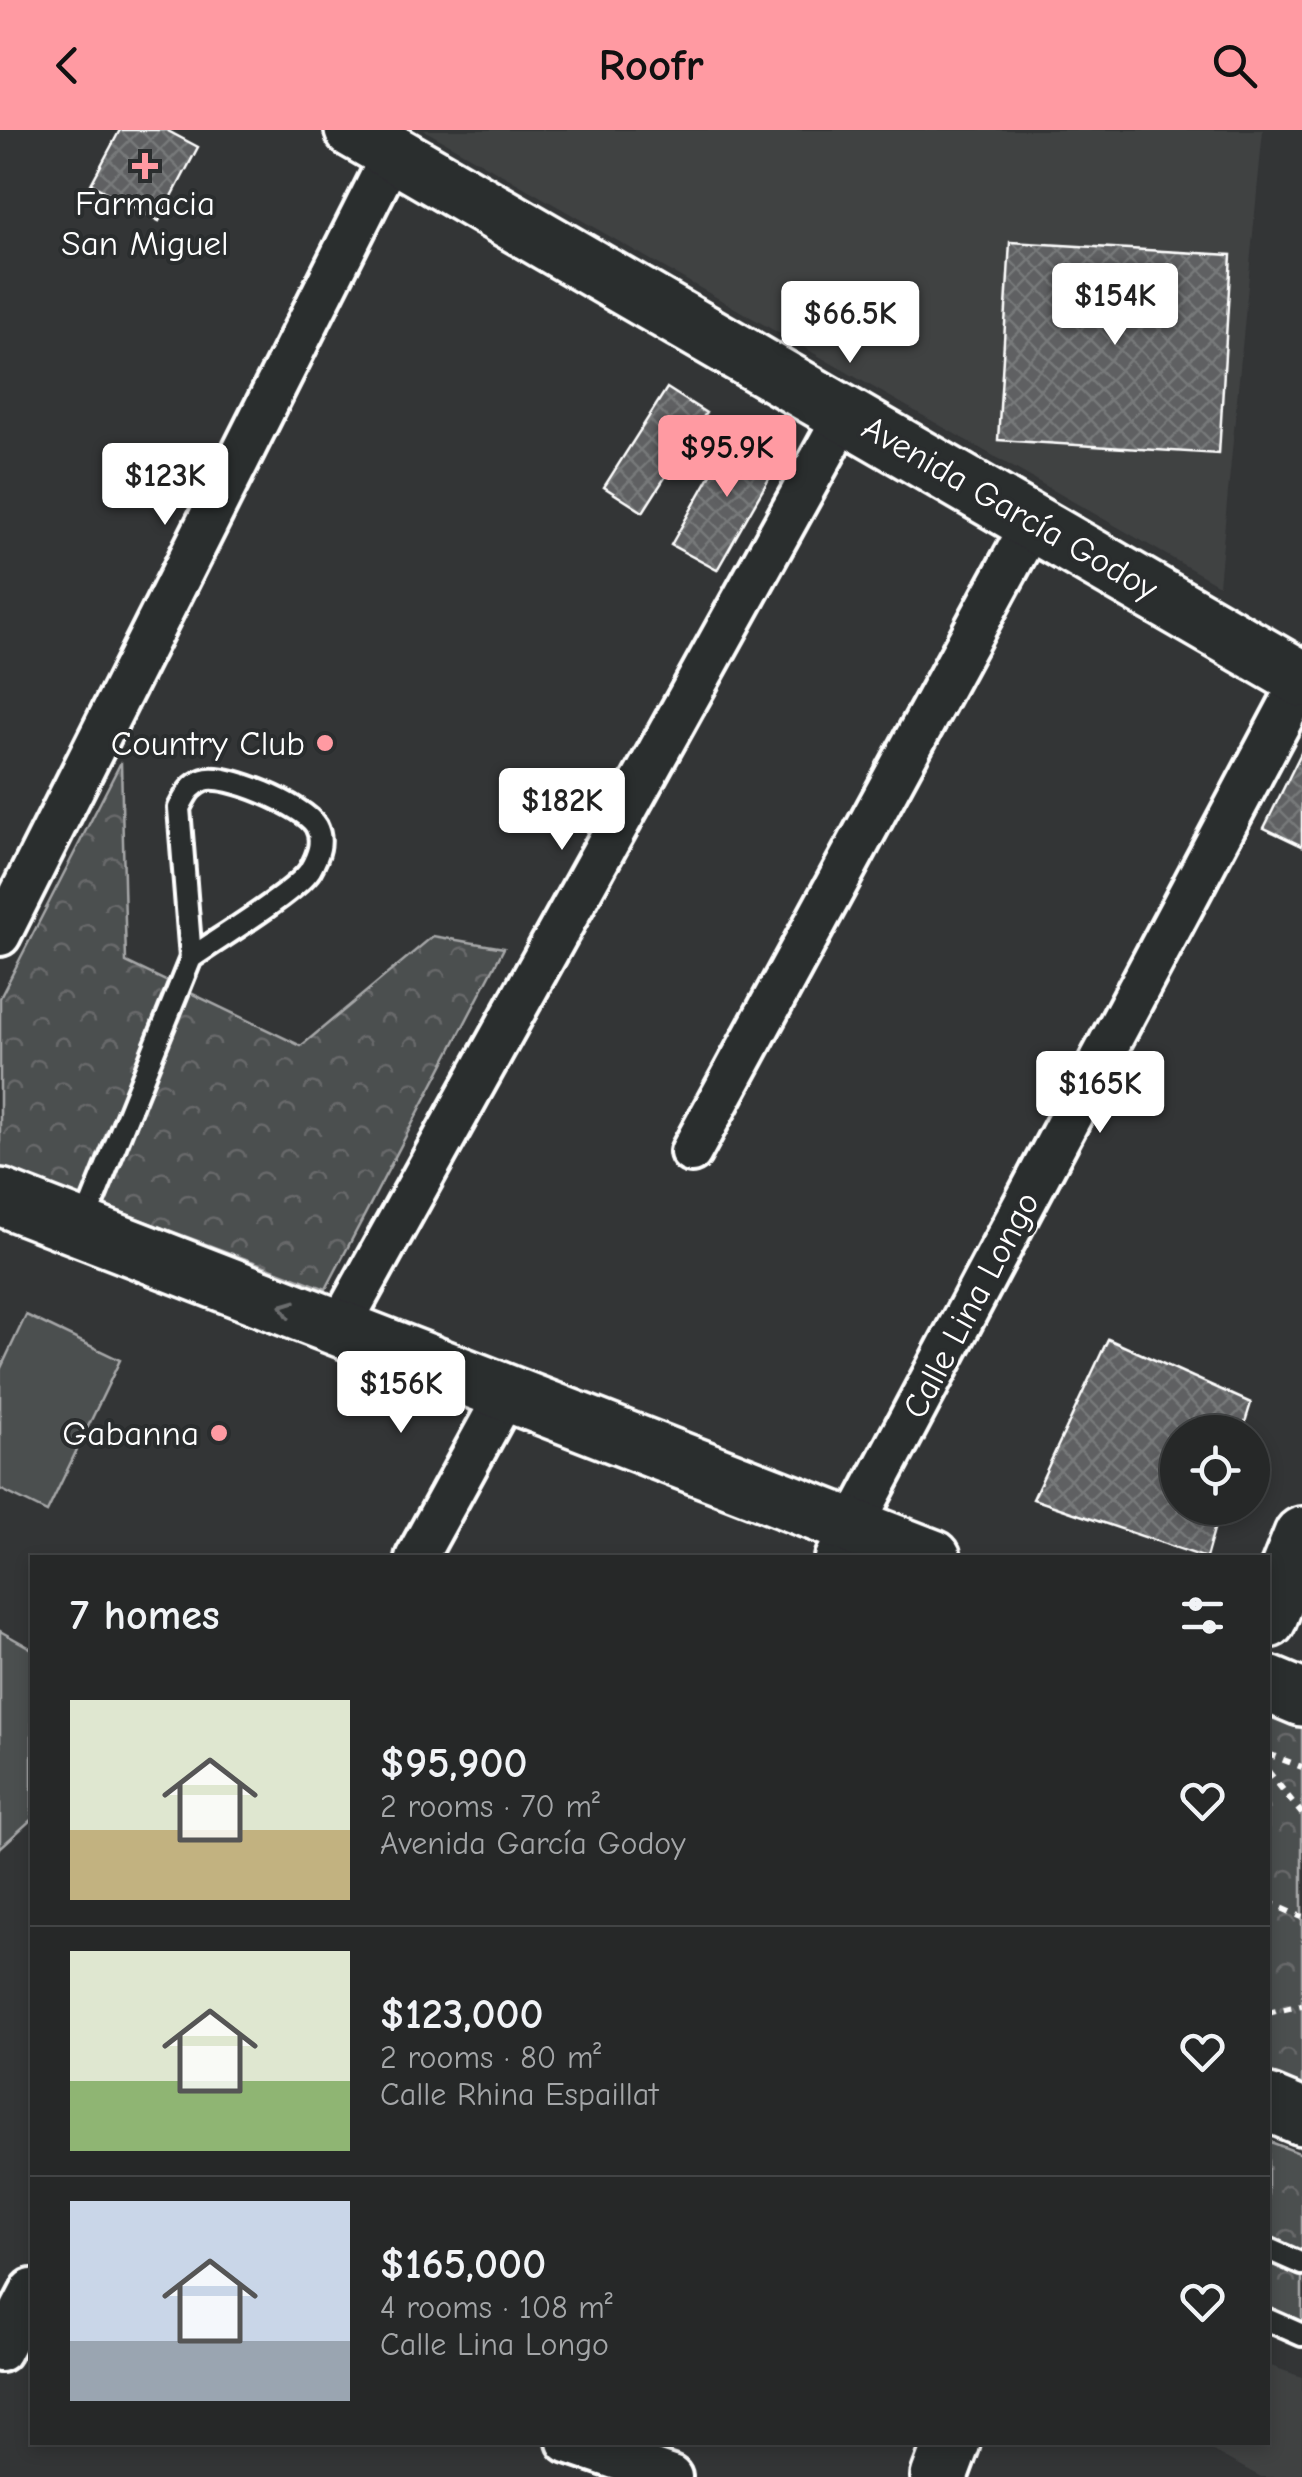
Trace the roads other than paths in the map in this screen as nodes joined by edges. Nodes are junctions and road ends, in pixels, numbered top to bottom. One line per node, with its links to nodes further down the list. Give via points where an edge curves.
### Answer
1 (373, 142): 2 (street, Avenida García Godoy); 5 (street)
2 (846, 413): 3 (street, Avenida García Godoy); 11 (street)
3 (1034, 520): 4 (street, Avenida García Godoy); 7 (street)
4 (1302, 680): 14 (street, Calle Lina Longo)
5 (0, 935)
6 (191, 958): 6 (lane, via 308,874 321,847 315,825 302,813 237,782 208,778 191,787 179,808); 9 (lane)
7 (691, 1152)
8 (0, 1197): 9 (street)
9 (82, 1230): 11 (street, one-way to 9)
10 (0, 1235): 12 (street)
11 (339, 1328): 12 (street)
12 (497, 1410): 14 (street); 15 (street)
13 (1302, 1535): 17 (street)
14 (841, 1547): 16 (street)
15 (418, 1555)
16 (908, 1555)
17 (1270, 1615)
18 (1270, 1685): 19 (street)
19 (1302, 1698)
20 (1270, 1723): 21 (street)
21 (1302, 1736)
22 (1270, 2104): 23 (street)
23 (1302, 2117)
24 (1270, 2250): 25 (lane)
25 (1302, 2264)
26 (30, 2294): 29 (street)
27 (1270, 2321): 28 (lane)
28 (1302, 2334)
29 (0, 2351)
30 (577, 2445): 32 (street)
31 (951, 2445): 33 (street)
32 (670, 2477)
33 (939, 2477)

